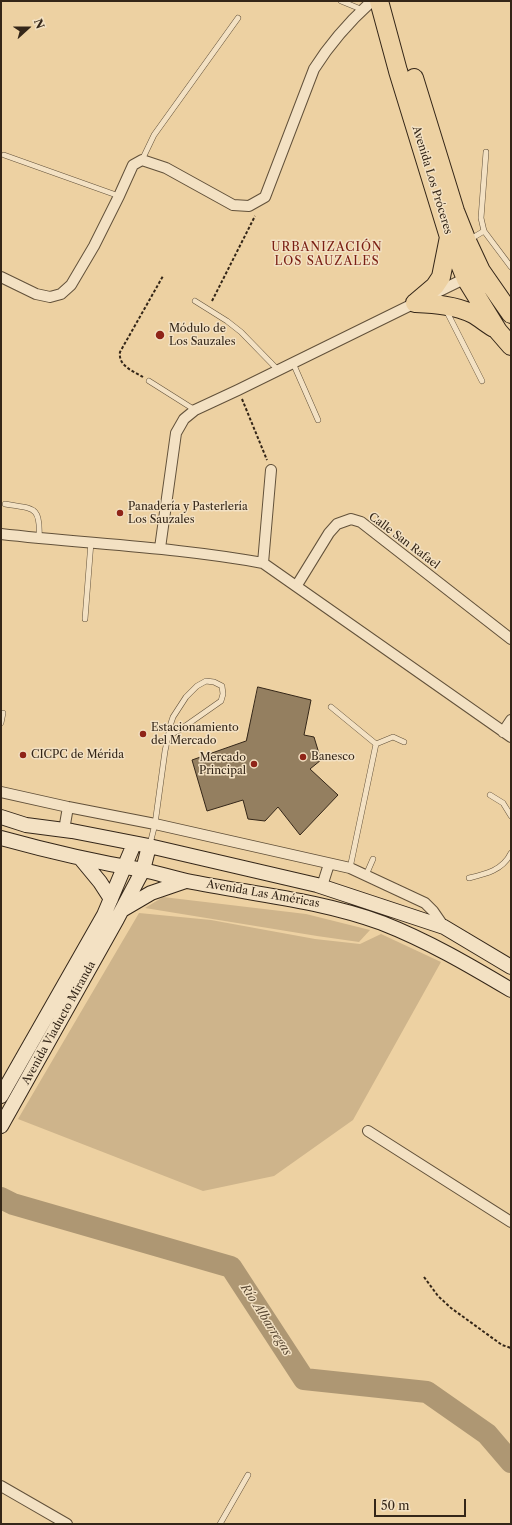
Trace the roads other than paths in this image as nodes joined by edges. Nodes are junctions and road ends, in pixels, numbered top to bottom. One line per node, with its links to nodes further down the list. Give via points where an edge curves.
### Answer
1 (341, 1): 5 (lane)
2 (372, 1): 5 (street)
3 (379, 1): 12 (highway, Avenida Los Próceres)
4 (390, 1): 13 (highway, Avenida Los Próceres)
5 (363, 10): 9 (street, via 322,56 314,69 265,197 249,206 233,206 166,168)
6 (238, 18): 9 (lane, via 154,135)
7 (486, 152): 11 (lane, via 481,218)
8 (4, 154): 10 (lane)
9 (142, 160): 10 (street, via 133,164)
10 (119, 196): 16 (street, via 71,285 61,294 50,297 36,294)
11 (484, 231): 13 (lane); 14 (lane)
12 (449, 237): 15 (highway, Avenida Los Próceres); 18 (highway, via 441,277 435,286)
13 (467, 242): 15 (highway, Avenida Los Próceres)
14 (511, 267)
15 (473, 275): 18 (street); 20 (highway, Avenida Los Próceres); 21 (highway, Avenida Los Próceres)
16 (1, 277)
17 (195, 301): 24 (lane, via 227,320)
18 (414, 303): 19 (highway); 23 (street)
19 (444, 305): 21 (highway, via 473,315); 26 (lane)
20 (511, 314)
21 (498, 331): 22 (highway, Avenida Los Próceres)
22 (511, 346)
23 (293, 363): 24 (street); 28 (lane)
24 (278, 370): 27 (street)
25 (149, 381): 27 (lane)
26 (482, 381)
27 (195, 410): 34 (street, via 184,419 176,433)
28 (318, 420)
29 (271, 470): 35 (street)
30 (5, 504): 32 (lane, via 31,508 38,514)
31 (1, 534): 32 (street)
32 (39, 538): 33 (street)
33 (91, 542): 34 (street); 37 (lane)
34 (160, 548): 35 (street)
35 (263, 562): 36 (street)
36 (296, 585): 38 (street, Calle San Rafael, via 329,533 337,524 351,519 361,522); 43 (street)
37 (85, 619)
38 (511, 639)
39 (331, 708): 46 (lane)
40 (4, 713): 42 (lane)
41 (511, 720): 43 (street)
42 (1, 723)
43 (507, 734)
44 (168, 736): 44 (lane, via 221,701 222,686 214,682 197,686 177,709); 52 (lane, via 158,790)
45 (404, 742): 46 (lane, via 393,738)
46 (376, 744): 62 (lane)
47 (1, 792): 49 (street)
48 (490, 795): 50 (lane, via 503,803)
49 (68, 807): 52 (street); 53 (street)
50 (511, 816)
51 (1, 817): 53 (street, Avenida Las Américas, via 26,825)
52 (155, 824): 56 (lane); 60 (street)
53 (64, 830): 55 (street, Avenida Las Américas)
54 (1, 838): 58 (street, Avenida Las Américas)
55 (134, 844): 56 (street, Avenida Las Américas); 61 (street)
56 (149, 846): 63 (street); 67 (street, Avenida Las Américas)
57 (511, 852): 65 (lane, via 502,866 488,874)
58 (81, 859): 61 (street, Avenida Las Américas); 68 (street)
59 (373, 859): 64 (lane)
60 (330, 864): 62 (street); 67 (street)
61 (125, 868): 63 (street, Avenida Las Américas); 68 (street)
62 (350, 868): 64 (street)
63 (143, 870): 66 (street, Avenida Las Américas); 69 (street)
64 (366, 875): 70 (street, via 425,903)
65 (469, 878)
66 (186, 880): 69 (street, via 151,893); 72 (street, Avenida Las Américas, via 315,903 382,923 450,954)
67 (322, 886): 70 (street, Avenida Las Américas)
68 (111, 899): 69 (street)
69 (114, 915): 73 (street, Avenida Viaducto Miranda); 74 (street, Avenida Viaducto Miranda)
70 (444, 928): 71 (street, Avenida Las Américas)
71 (511, 967)
72 (511, 990)
73 (1, 1096)
74 (1, 1126)
75 (368, 1132): 76 (street)
76 (511, 1222)
77 (248, 1475): 80 (lane)
78 (1, 1486): 79 (street)
79 (67, 1524)
80 (220, 1524)

